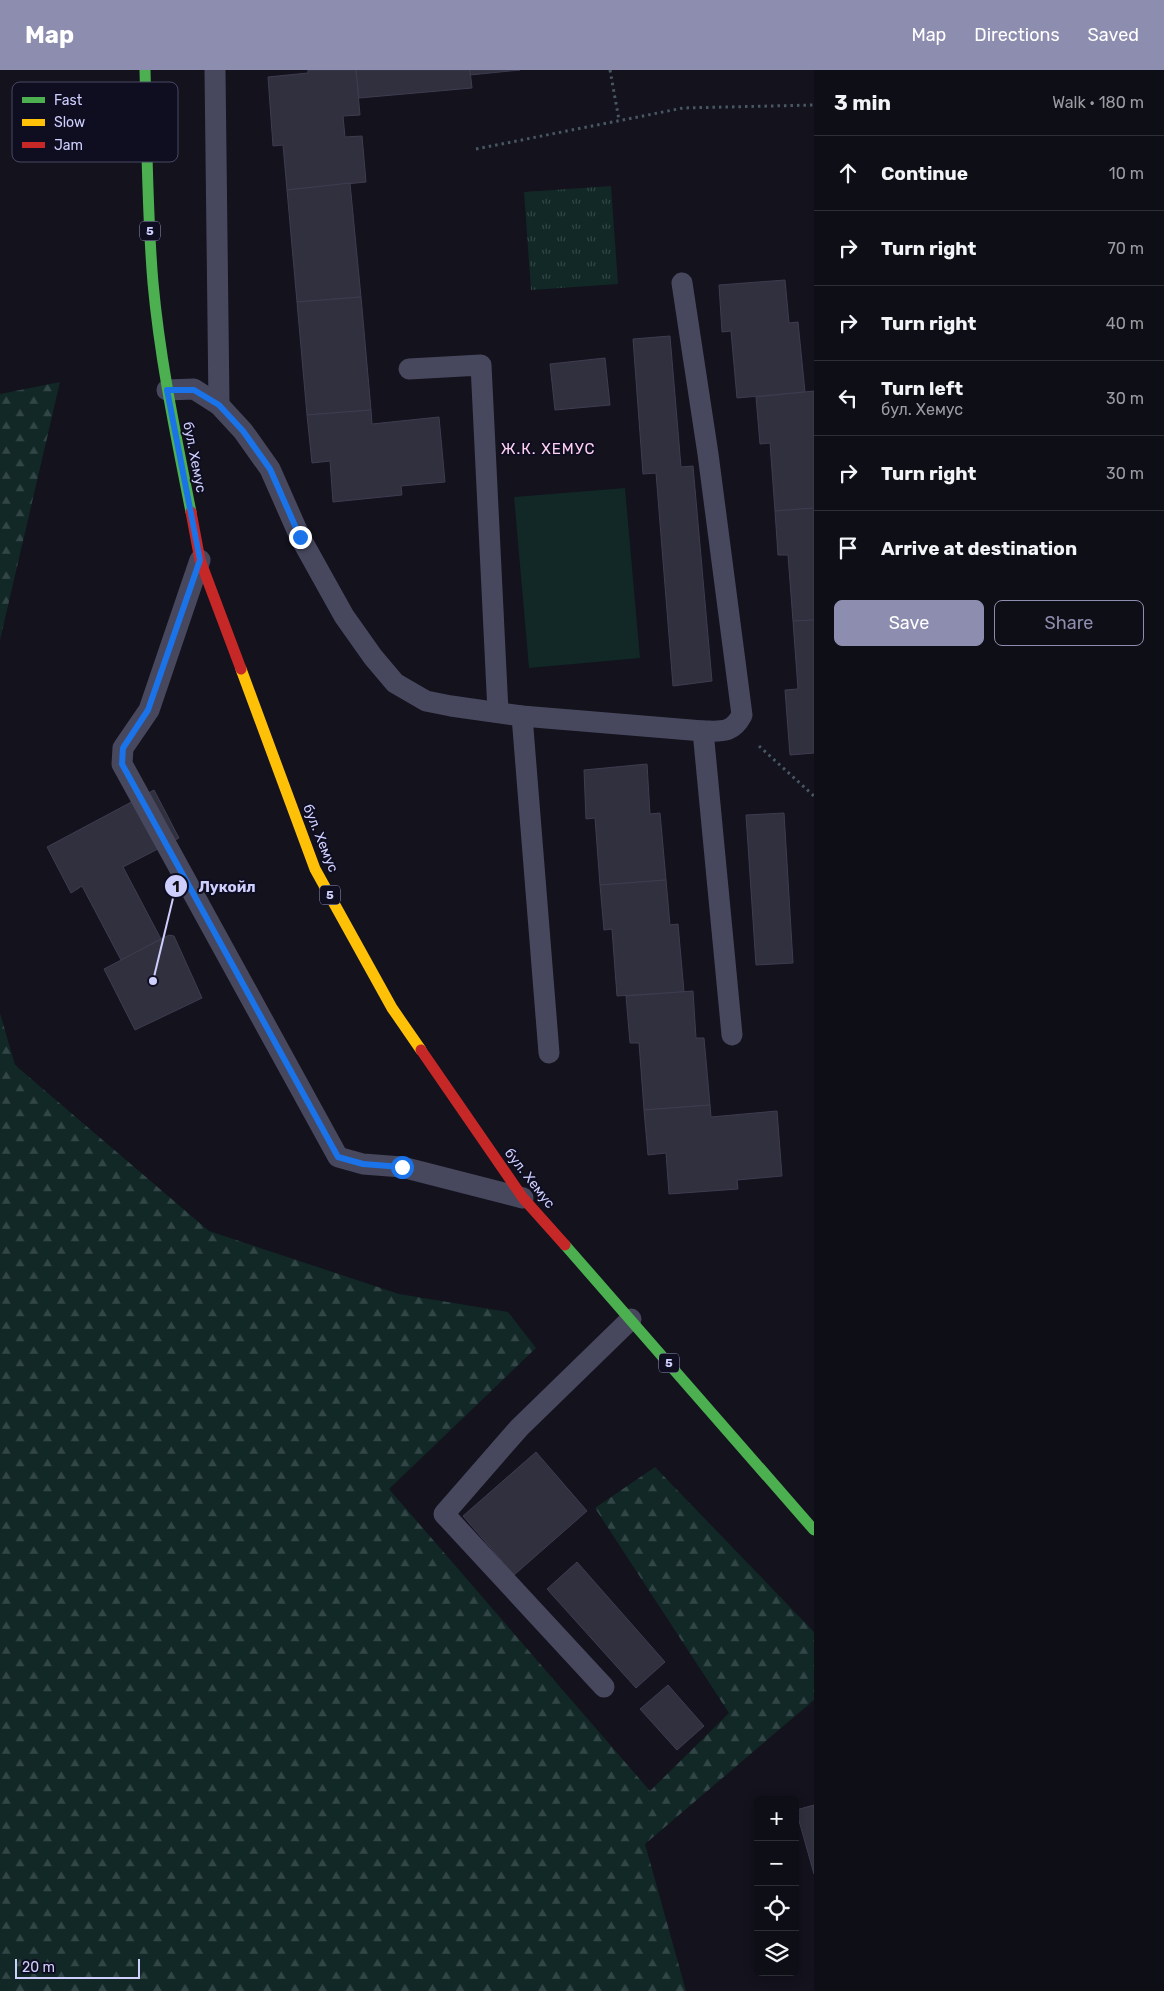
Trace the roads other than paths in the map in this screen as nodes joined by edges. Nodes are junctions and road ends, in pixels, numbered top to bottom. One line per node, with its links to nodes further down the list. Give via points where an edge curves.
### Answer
1 (215, 70): 6 (lane)
2 (147, 162): 5 (main road, бул. Хемус / 5, via 151,256)
3 (682, 283): 10 (lane, via 742,715 737,725 726,730)
4 (408, 369): 8 (lane, via 481,365)
5 (167, 390): 6 (lane, via 194,390); 7 (main road, бул. Хемус / 5)
6 (219, 405): 8 (lane, via 243,431 270,469 300,537 344,616 395,683 426,701)
7 (200, 560): 13 (main road, бул. Хемус / 5, via 315,869 392,1008); 13 (lane, via 148,710 123,748 122,764 338,1157 363,1164 402,1167)
8 (498, 712): 9 (lane)
9 (522, 716): 10 (lane); 12 (lane)
10 (703, 731): 11 (lane)
11 (732, 1035)
12 (549, 1053)
13 (523, 1198): 14 (main road, бул. Хемус / 5)
14 (631, 1319): 15 (main road, бул. Хемус / 5); 16 (lane, via 519,1428 444,1514)
15 (814, 1530)
16 (604, 1687)

